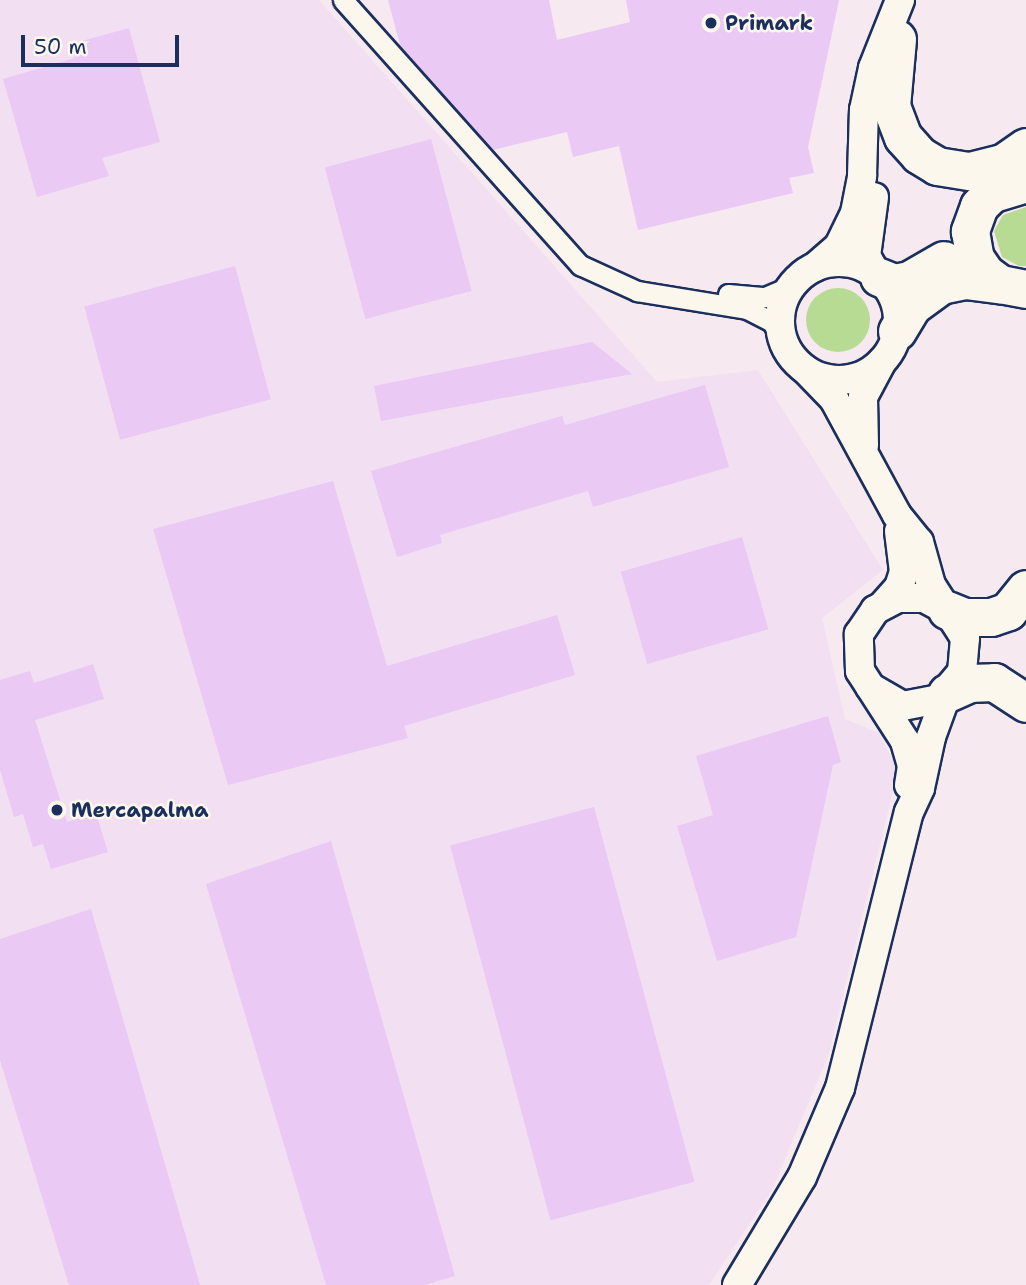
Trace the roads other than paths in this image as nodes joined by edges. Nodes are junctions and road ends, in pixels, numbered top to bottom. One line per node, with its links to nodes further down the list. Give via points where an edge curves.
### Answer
1 (343, 0): 11 (street, via 567,254 590,272 620,286)
2 (901, 0): 3 (street); 7 (street, via 873,68 864,110 862,176 855,213 839,246)
3 (897, 39): 4 (highway, via 891,106 903,137 919,155 937,166 970,171 1003,163); 8 (street, via 884,70 872,132 874,198 866,256)
4 (1026, 147)
5 (1022, 181): 6 (highway, via 991,194)
6 (972, 222): 8 (highway, via 950,254 926,273 894,283); 10 (highway, via 975,258)
7 (816, 267): 8 (street, via 844,262); 9 (street)
8 (878, 276): 13 (street, via 895,302)
9 (793, 285): 11 (street, via 765,297 707,293); 12 (street, via 781,311)
10 (1015, 293): 13 (highway, via 965,280 941,285 912,306)
11 (686, 298): 12 (street, via 758,314 772,322)
12 (783, 340): 14 (street)
13 (891, 345): 14 (street, via 870,371 852,379 824,378); 15 (street, via 863,397)
14 (806, 370): 15 (street, via 834,399)
15 (865, 455): 16 (street)
16 (897, 515): 18 (street, via 905,567 899,587); 19 (street, via 919,542 931,585)
17 (1026, 589): 19 (highway, via 1008,611 992,617 964,617)
18 (883, 605): 19 (street, via 914,596); 20 (street, via 863,625 857,643 860,671)
19 (947, 610): 21 (street, via 962,630 967,655 958,680)
20 (870, 687): 21 (street, via 884,699 912,707); 23 (street, via 908,749)
21 (947, 693): 22 (highway, via 969,683 994,682); 23 (street)
22 (1026, 704)
23 (909, 812): 24 (street, via 836,1098 802,1177)
24 (737, 1285)

